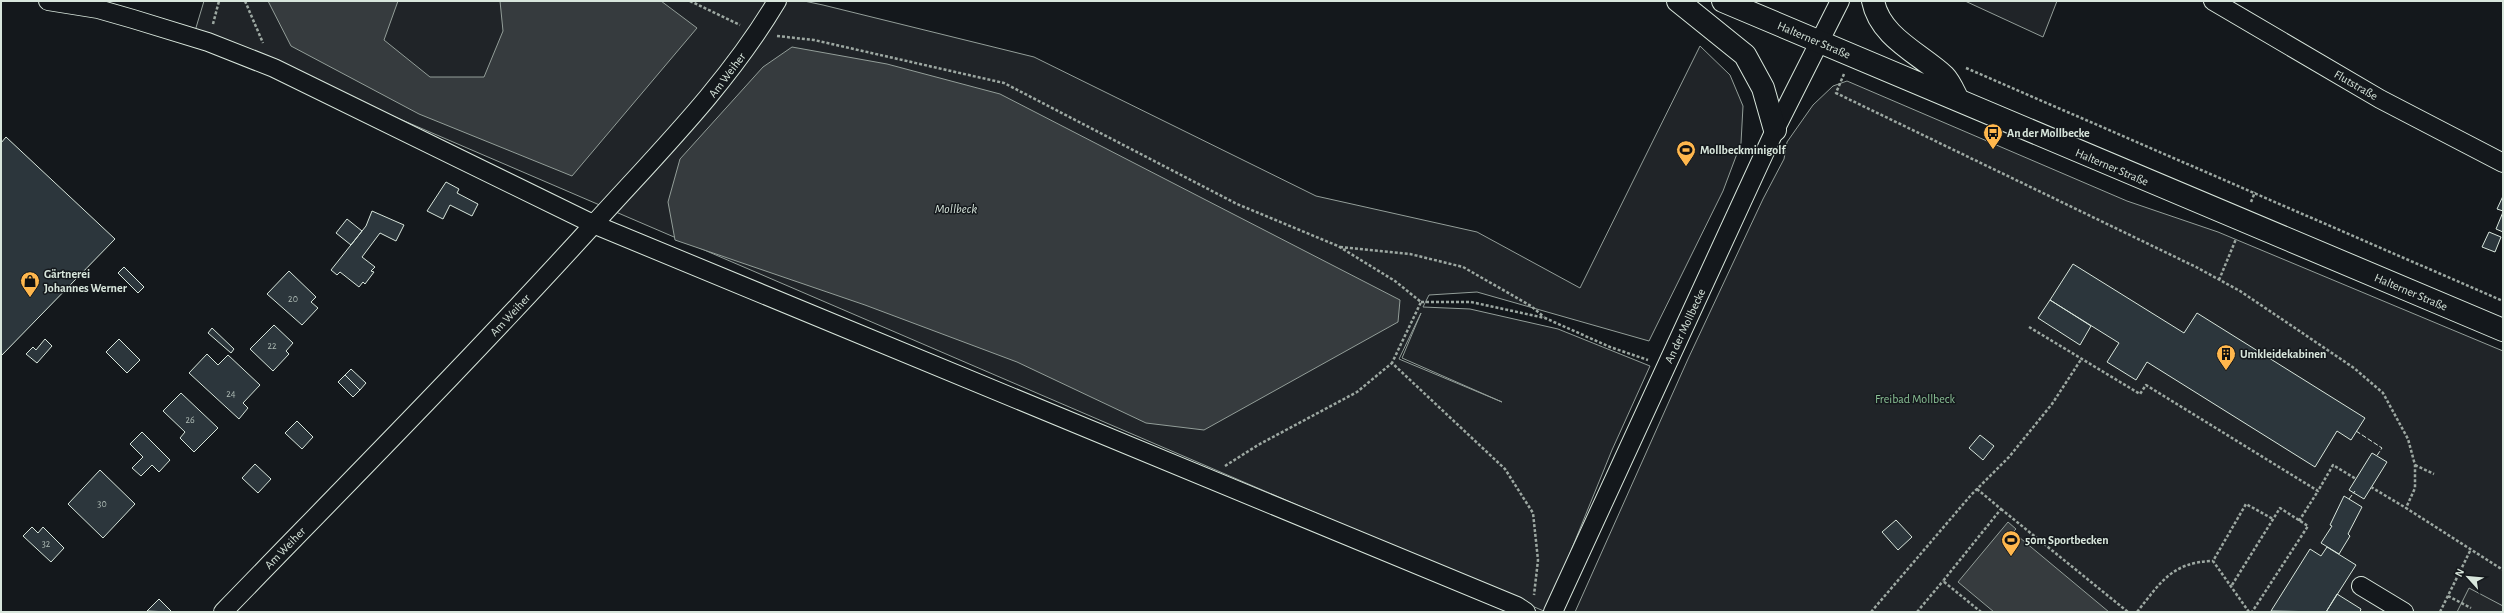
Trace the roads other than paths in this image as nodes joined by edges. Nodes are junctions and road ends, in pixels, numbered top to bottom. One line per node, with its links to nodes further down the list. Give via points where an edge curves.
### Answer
1 (48, 1): 12 (street, via 98,9 208,42 274,68)
2 (777, 1): 12 (street, Am Weiher, via 757,34 706,102)
3 (1678, 1): 10 (main road, via 1745,55 1764,88)
4 (1723, 1): 8 (main road, Halterner Straße)
5 (1840, 1): 8 (street)
6 (1873, 1): 9 (main road, via 1876,15 1894,37 1945,77)
7 (2213, 1): 11 (street, Flutstraße, via 2380,99)
8 (1819, 42): 9 (main road, Halterner Straße); 10 (street, An der Mollbecke)
9 (1958, 100): 13 (main road, Halterner Straße)
10 (1775, 130): 17 (street, An der Mollbecke)
11 (2503, 163)
12 (593, 224): 15 (street, via 1517,606); 16 (street, Am Weiher, via 513,312)
13 (2503, 330)
14 (2361, 586): 18 (street)
15 (1530, 607)
16 (223, 612)
17 (1554, 612)
18 (2404, 612)

